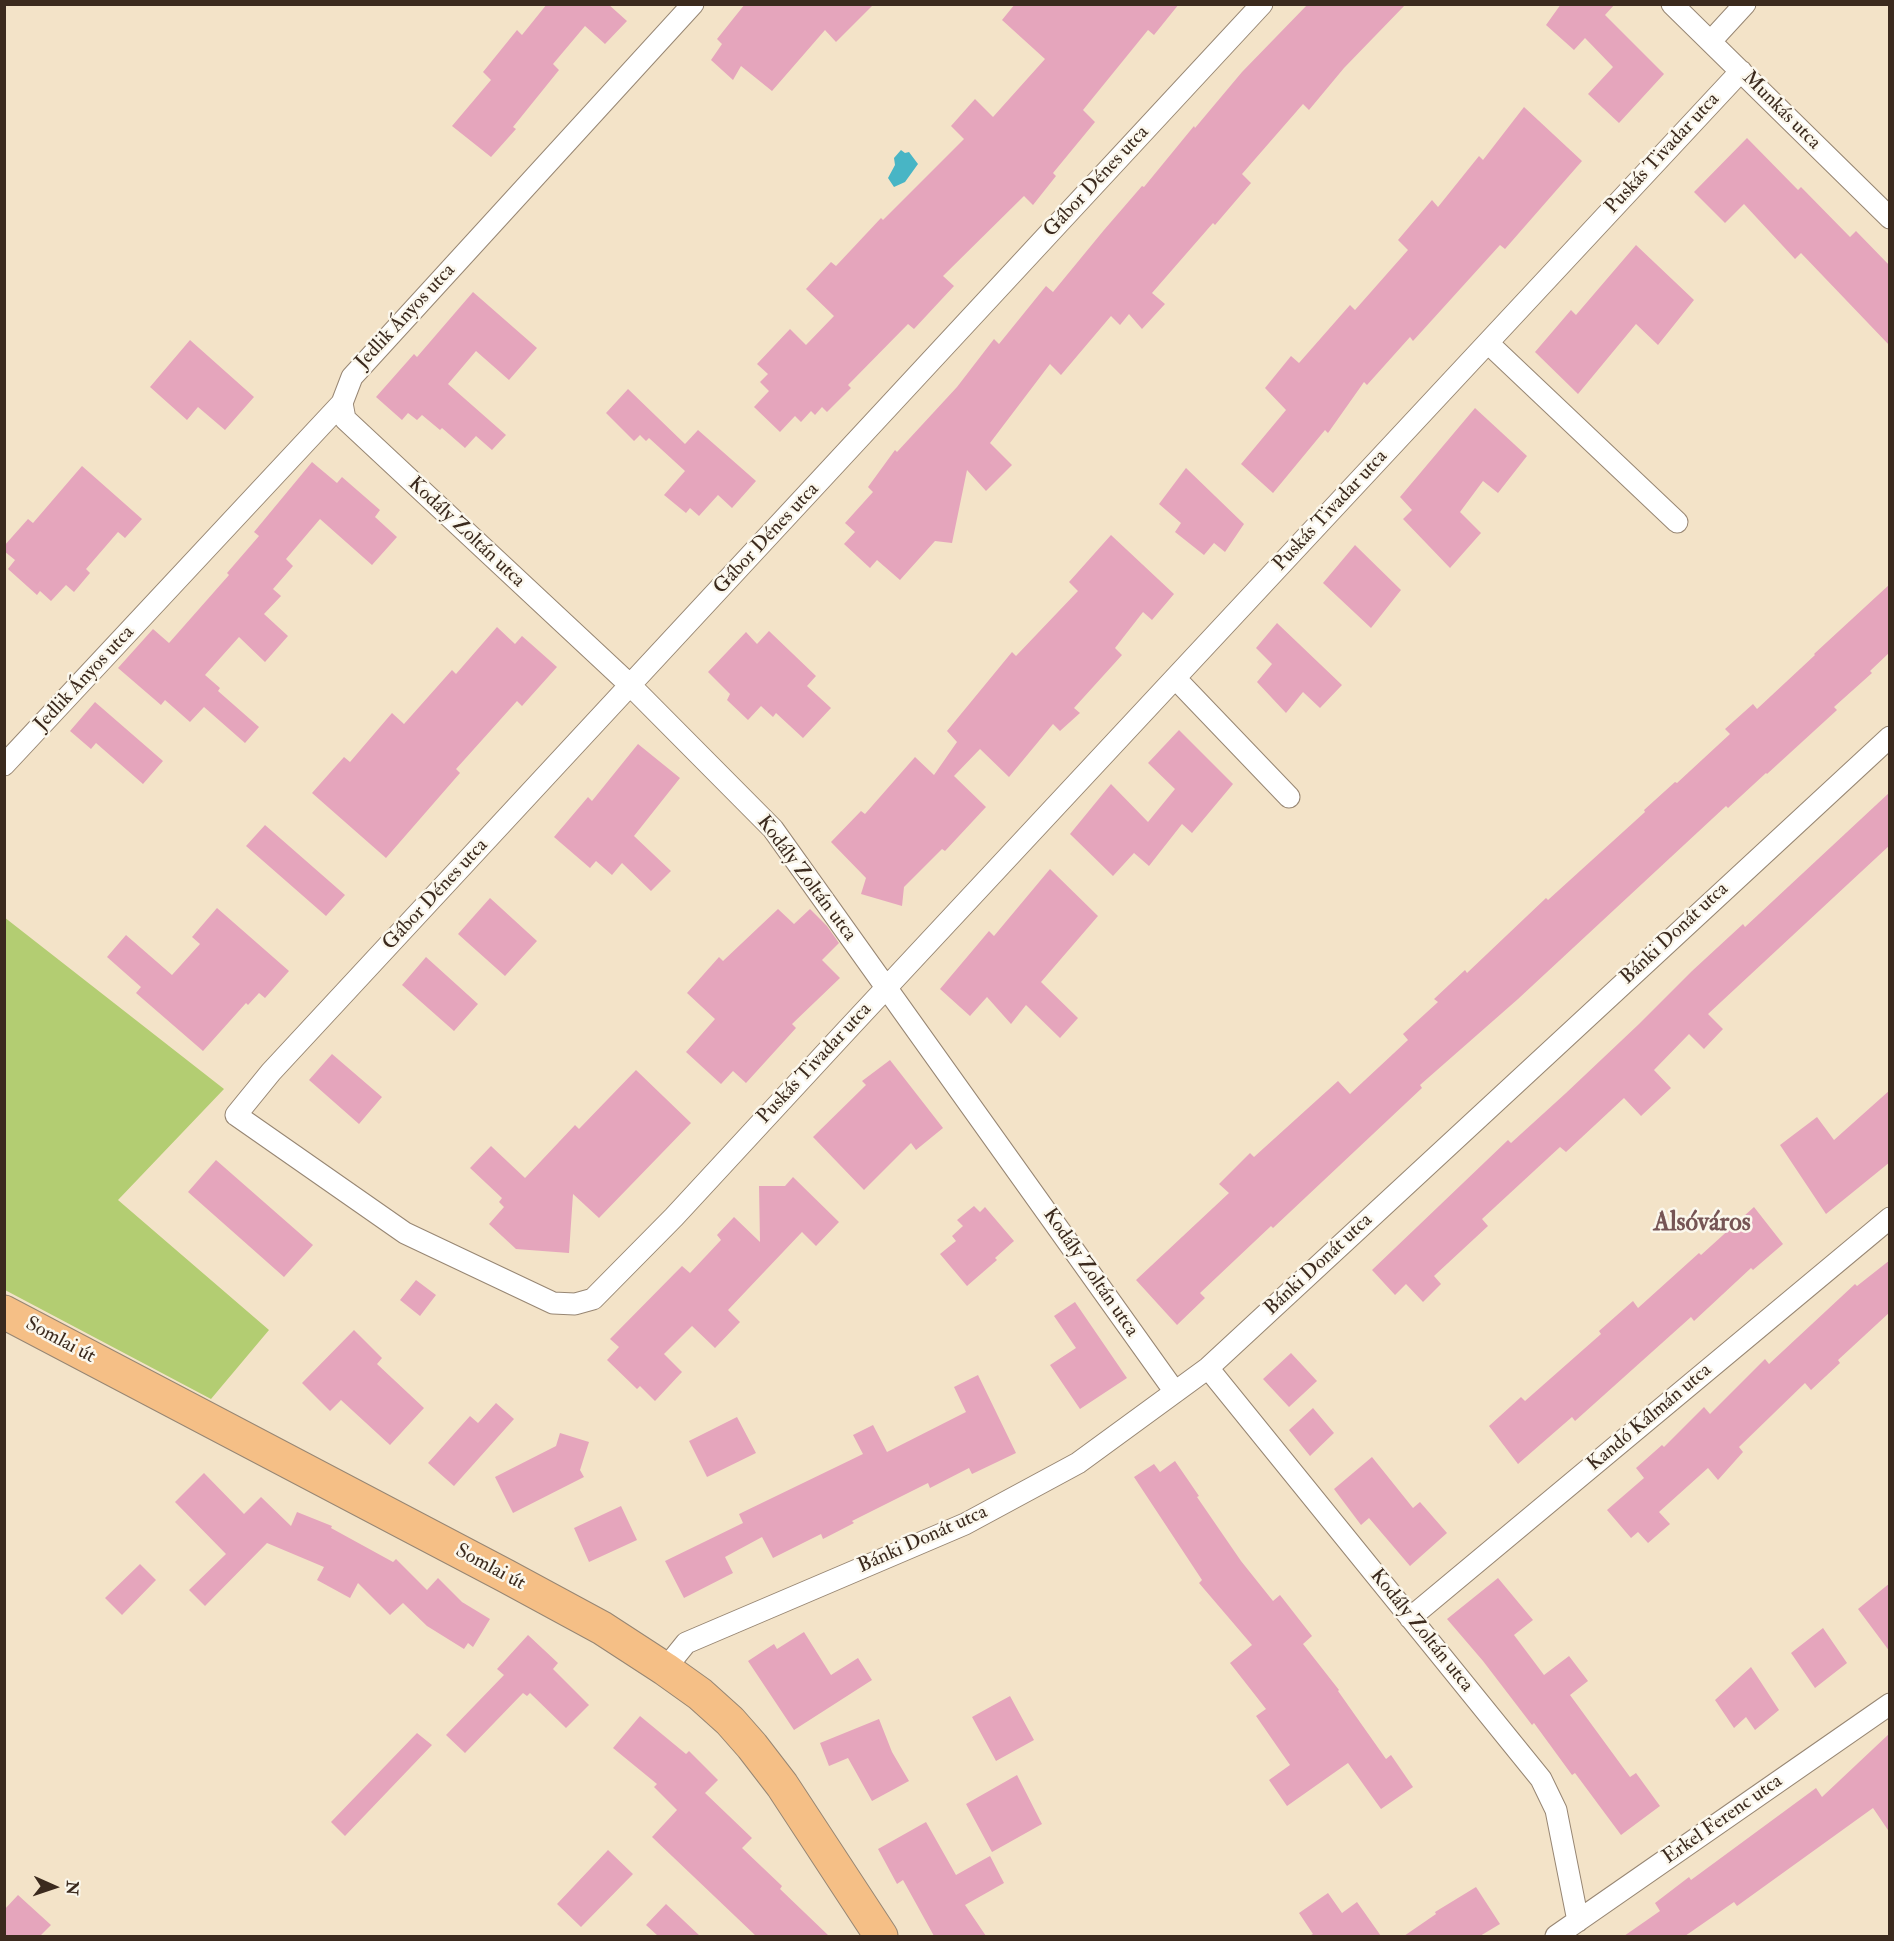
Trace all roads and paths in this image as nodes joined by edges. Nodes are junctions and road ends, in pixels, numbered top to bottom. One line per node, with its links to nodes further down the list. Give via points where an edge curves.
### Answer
1 (693, 4): 9 (street, Jedlik Ányos utca, via 352,377)
2 (1262, 4): 12 (street, Gábor Dénes utca)
3 (1672, 4): 5 (street, Munkás utca)
4 (1745, 4): 5 (street)
5 (1711, 41): 6 (street, Munkás utca)
6 (1741, 71): 7 (street, Munkás utca); 8 (street, Puskás Tivadar utca)
7 (1890, 218)
8 (1488, 343): 10 (street); 11 (street, Puskás Tivadar utca)
9 (342, 403): 12 (street, Kodály Zoltán utca, via 345,419); 14 (street, Jedlik Ányos utca)
10 (1677, 522)
11 (1174, 678): 15 (street); 16 (street, Puskás Tivadar utca)
12 (630, 685): 16 (street, Kodály Zoltán utca, via 772,829); 18 (street, Gábor Dénes utca, via 271,1072 236,1115)
13 (1890, 737): 20 (street, Bánki Donát utca)
14 (4, 765)
15 (1289, 797)
16 (886, 987): 18 (street, Puskás Tivadar utca, via 593,1299 575,1304 553,1303); 21 (street, Kodály Zoltán utca)
17 (1890, 1218): 22 (street, Kandó Kálmán utca)
18 (405, 1233)
19 (4, 1312): 23 (main road, Somlai út, via 602,1628)
20 (1208, 1368): 21 (street, Bánki Donát utca); 22 (street, Kodály Zoltán utca)
21 (1174, 1392): 23 (street, Bánki Donát utca, via 1068,1468 964,1524 686,1643)
22 (1410, 1618): 25 (street, Kodály Zoltán utca, via 1541,1779 1556,1810)
23 (665, 1669): 26 (main road, Somlai út, via 700,1694 752,1746)
24 (1890, 1704): 25 (street, Erkel Ferenc utca)
25 (1565, 1932)
26 (881, 1936)

